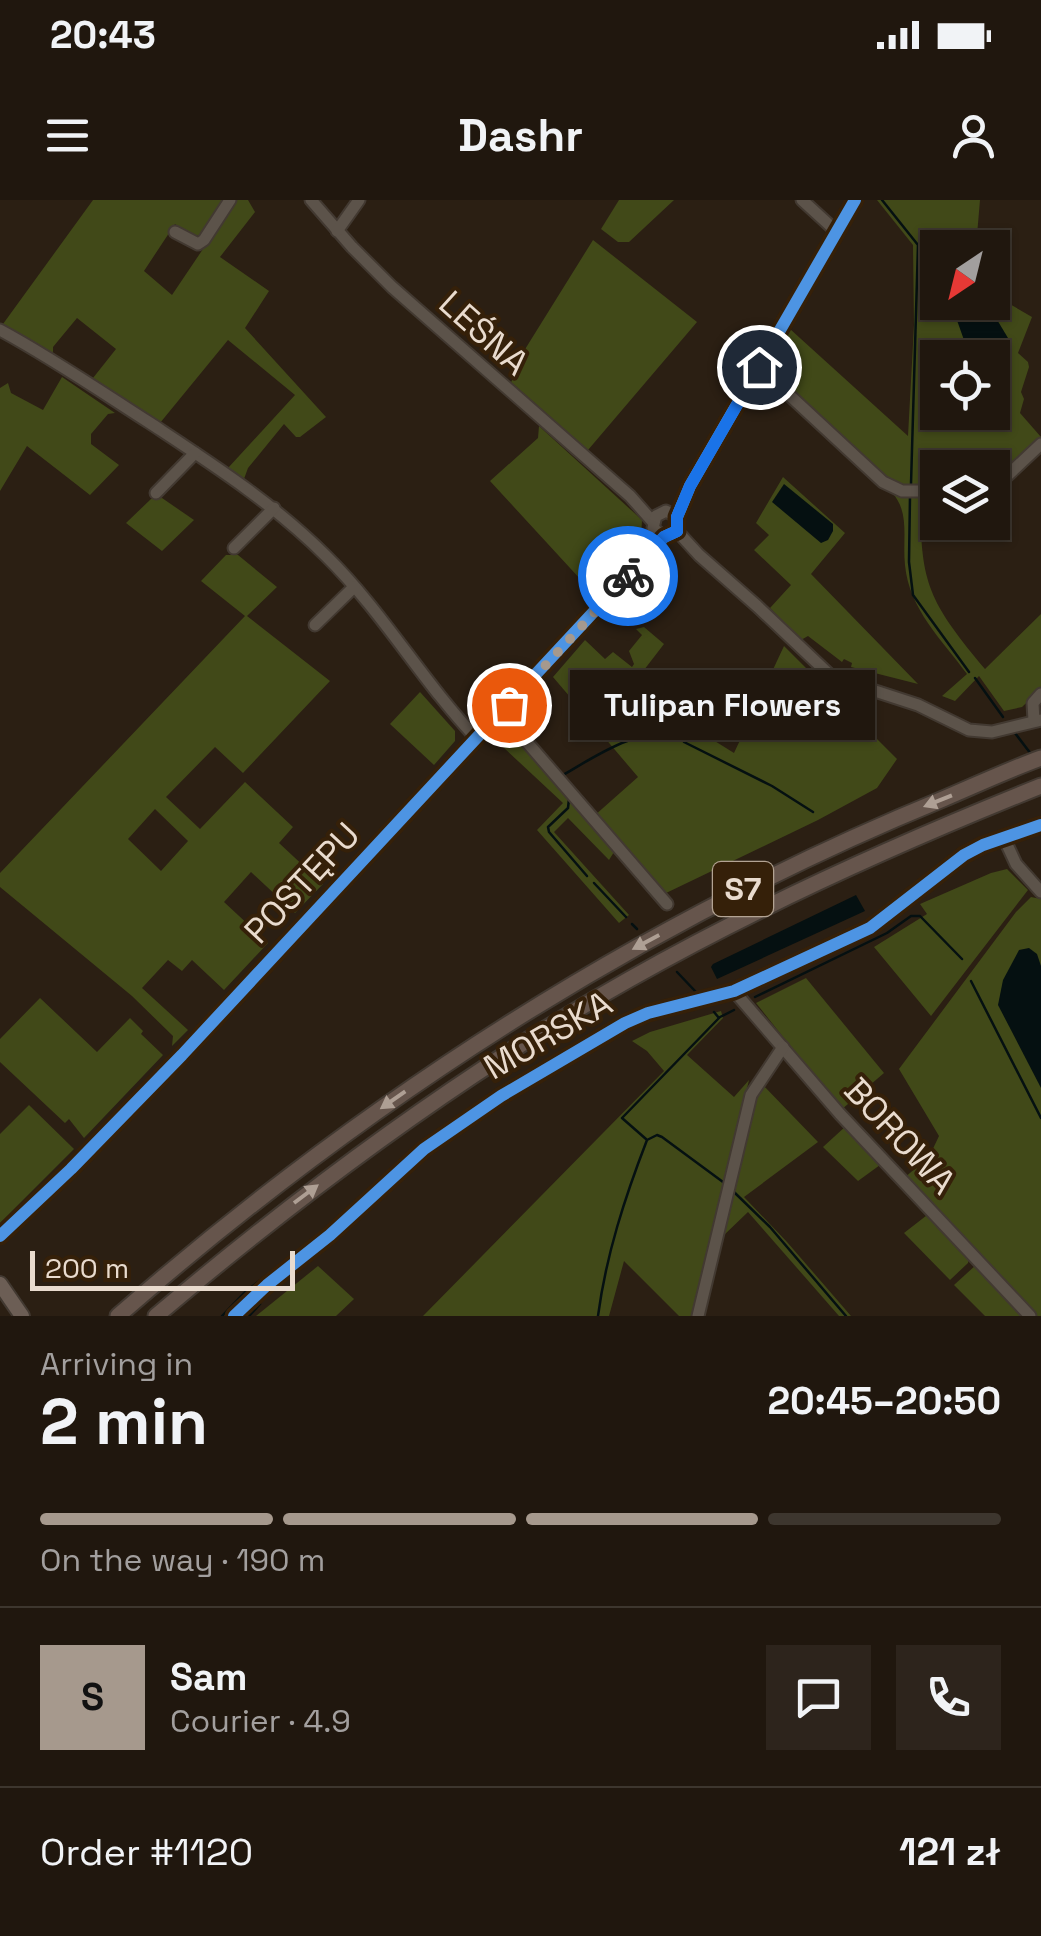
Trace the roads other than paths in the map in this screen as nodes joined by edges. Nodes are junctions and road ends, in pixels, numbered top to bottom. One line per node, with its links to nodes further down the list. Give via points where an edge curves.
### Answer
1 (230, 200): 7 (street, via 198,244)
2 (312, 200): 6 (street, LEŚNA)
3 (359, 200): 6 (street)
4 (802, 200): 8 (street)
5 (855, 200): 8 (street, POSTĘPU)
6 (338, 231): 17 (street, LEŚNA, via 414,307)
7 (175, 232)
8 (837, 232): 10 (street, POSTĘPU)
9 (0, 330): 12 (street)
10 (759, 367): 14 (street, via 883,482); 17 (street, POSTĘPU)
11 (1041, 444): 13 (street)
12 (195, 453): 15 (street); 16 (street)
13 (1010, 473)
14 (920, 490)
15 (156, 493)
16 (274, 508): 18 (street); 19 (street)
17 (666, 525): 22 (street, POSTĘPU); 23 (street, LEŚNA, via 832,677 906,700 969,730 992,732)
18 (234, 548)
19 (354, 586): 20 (street); 24 (street)
20 (315, 625)
21 (1041, 694): 23 (street, via 1033,703)
22 (497, 718): 24 (street, POSTĘPU); 30 (street, via 525,739)
23 (1038, 720)
24 (476, 739): 33 (street, POSTĘPU, via 176,1061)
25 (1036, 760): 36 (highway, S7, one-way to 36, via 765,878 539,1004 397,1096)
26 (1041, 786): 37 (highway, S7, one-way to 26, via 340,1168 570,1014 781,900)
27 (1041, 825): 28 (street, MORSKA)
28 (1004, 838): 29 (street); 31 (street, MORSKA, via 943,869 881,922)
29 (1041, 892)
30 (667, 904)
31 (734, 991): 32 (street, BOROWA); 38 (street, MORSKA, via 616,1027 456,1125)
32 (783, 1047): 39 (street, via 751,1096); 40 (street, BOROWA)
33 (0, 1236)
34 (0, 1284): 35 (main road)
35 (22, 1316)
36 (118, 1316)
37 (156, 1316)
38 (234, 1316)
39 (698, 1316)
40 (1030, 1316)

